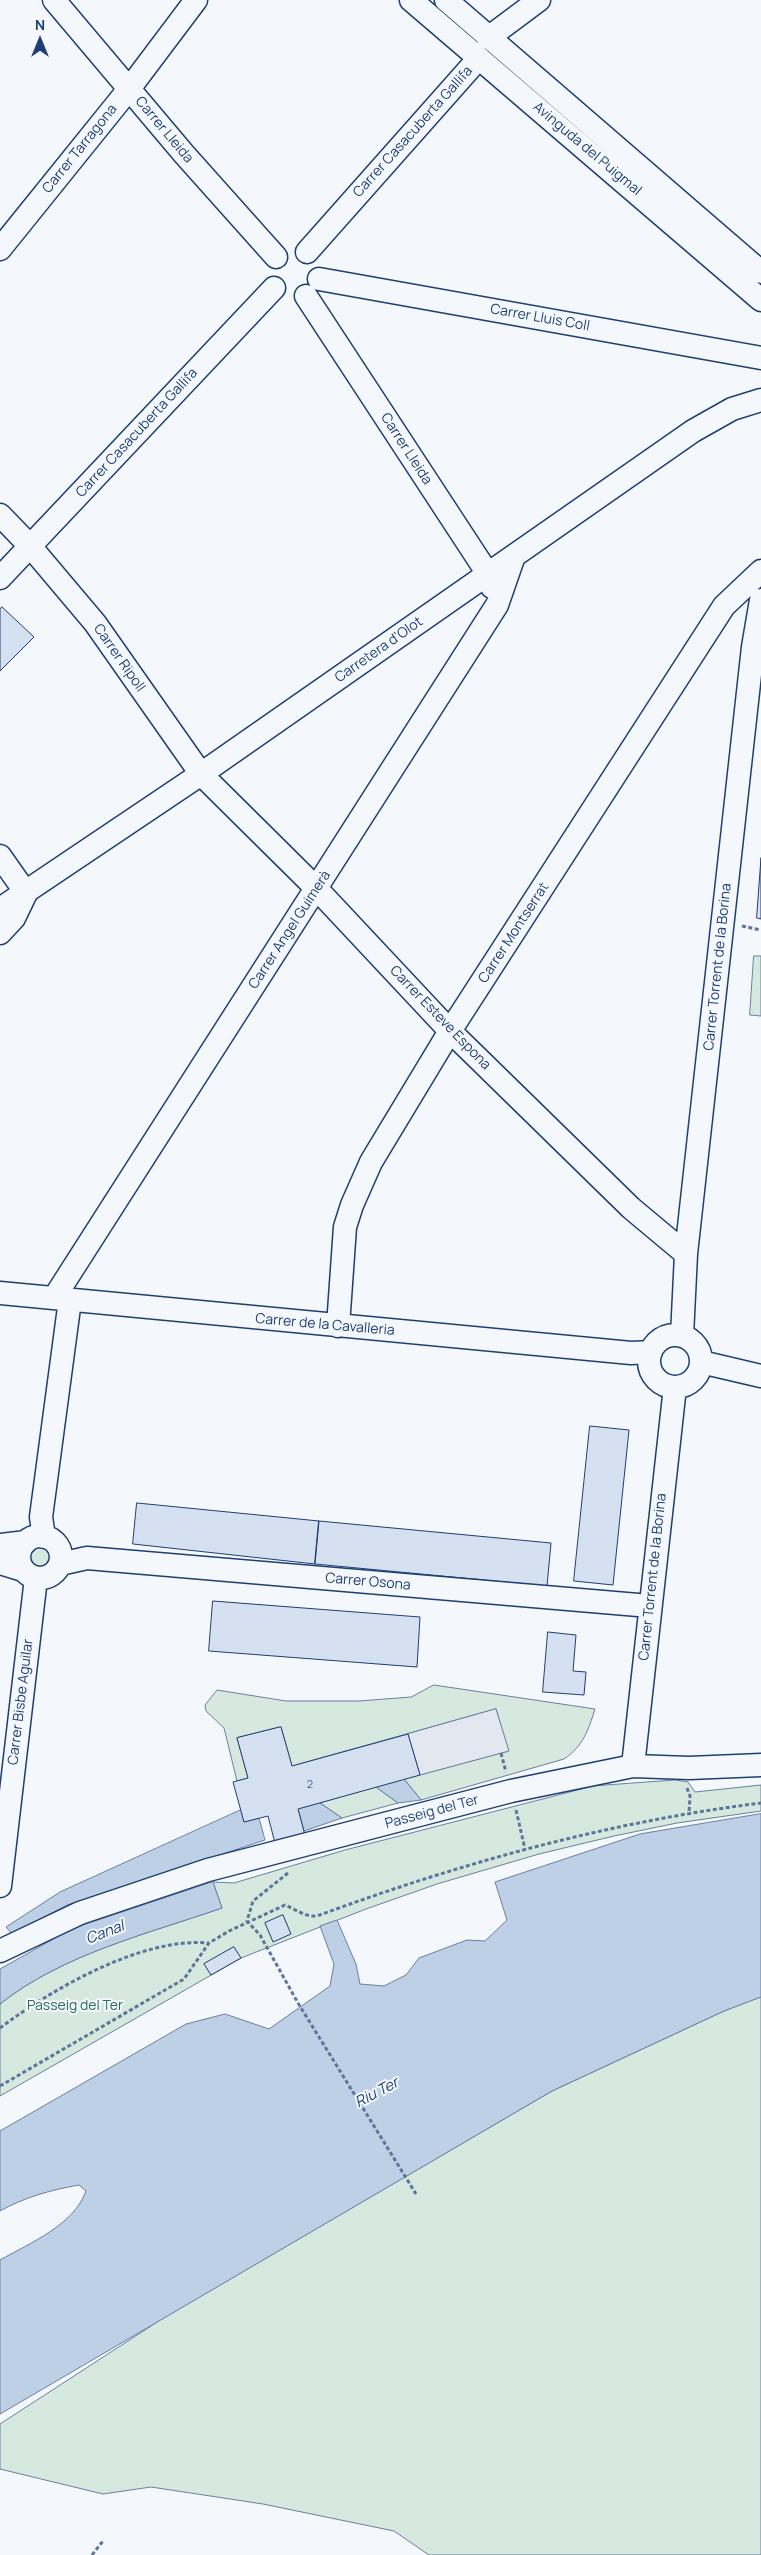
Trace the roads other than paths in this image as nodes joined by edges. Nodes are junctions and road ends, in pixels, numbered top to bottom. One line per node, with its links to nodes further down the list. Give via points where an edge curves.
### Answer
1 (54, 0): 8 (street, Carrer Lleida)
2 (196, 0): 8 (street, Carrer Tarragona)
3 (411, 0): 7 (street, Avinguda del Puigmal)
4 (446, 0): 6 (street, Avinguda del Puigmal)
5 (538, 0): 6 (street)
6 (488, 38): 12 (street, Avinguda del Puigmal)
7 (479, 58): 10 (street, Carrer Casacuberta Gallifa); 16 (street, Avinguda del Puigmal)
8 (129, 89): 9 (street, Carrer Tarragona); 11 (street, Carrer Lleida)
9 (0, 249)
10 (307, 252): 11 (street, via 295,248); 13 (street, via 320,268)
11 (276, 257): 14 (street, via 269,276)
12 (761, 272)
13 (320, 278): 15 (street); 17 (street, Carrer Lluis Coll)
14 (274, 288): 15 (street, via 290,299); 20 (street, Carrer Casacuberta Gallifa)
15 (306, 296): 23 (street, Carrer Lleida)
16 (761, 300)
17 (761, 358)
18 (761, 400): 21 (street, Carretera d'Olot, via 732,409 693,431)
19 (0, 514): 20 (street, Carrer Ripoll)
20 (30, 546): 24 (street, Carrer Casacuberta Gallifa); 27 (street, Carrer Ripoll, via 95,623)
21 (514, 556): 23 (street, Carretera d'Olot); 26 (street, Carrer Angel Guimerà)
22 (761, 571): 33 (street, Carrer Montserrat, via 724,606)
23 (488, 574): 26 (street, Carrer Lleida); 27 (street, Carretera d'Olot)
24 (0, 578)
25 (761, 600): 34 (street, Carrer Torrent de la Borina)
26 (498, 605): 29 (street, Carrer Angel Guimerà)
27 (201, 774): 29 (street, Carrer Esteve Espona); 30 (street, Carretera d'Olot)
28 (0, 856): 30 (street)
29 (316, 888): 33 (street, Carrer Esteve Espona); 36 (street, Carrer Angel Guimerà)
30 (26, 893): 31 (street, Carretera d'Olot); 32 (street, via 14,918)
31 (0, 909)
32 (0, 933)
33 (450, 1031): 34 (street, Carrer Esteve Espona, via 631,1208); 37 (street, Carrer Montserrat, via 371,1162 352,1204 345,1228)
34 (686, 1254): 38 (street, Carrer Torrent de la Borina)
35 (0, 1293): 36 (street, Carrer de la Cavalleria)
36 (62, 1299): 37 (street, Carrer de la Cavalleria); 44 (street, via 41,1517)
37 (338, 1326): 39 (street, Carrer de la Cavalleria, via 631,1353)
38 (682, 1336): 39 (street, via 660,1340); 40 (street, via 698,1348)
39 (651, 1352): 42 (street, via 650,1368 654,1376 659,1382)
40 (701, 1362): 41 (street); 42 (street, via 696,1377)
41 (761, 1376)
42 (674, 1387): 47 (street, Carrer Torrent de la Borina)
43 (0, 1545): 44 (street)
44 (46, 1547): 46 (street, via 50,1575); 46 (street, Carrer Bisbe Aguilar, via 19,1556); 47 (street, Carrer Osona, via 87,1558)
45 (0, 1563): 46 (street)
46 (30, 1574): 50 (street, Carrer Bisbe Aguilar)
47 (650, 1606): 49 (street, Carrer Torrent de la Borina)
48 (761, 1765): 49 (street, Passeig del Ter)
49 (633, 1766): 51 (street, Passeig del Ter, via 510,1791 208,1870 80,1913)
50 (0, 1886)
51 (1, 1947)

